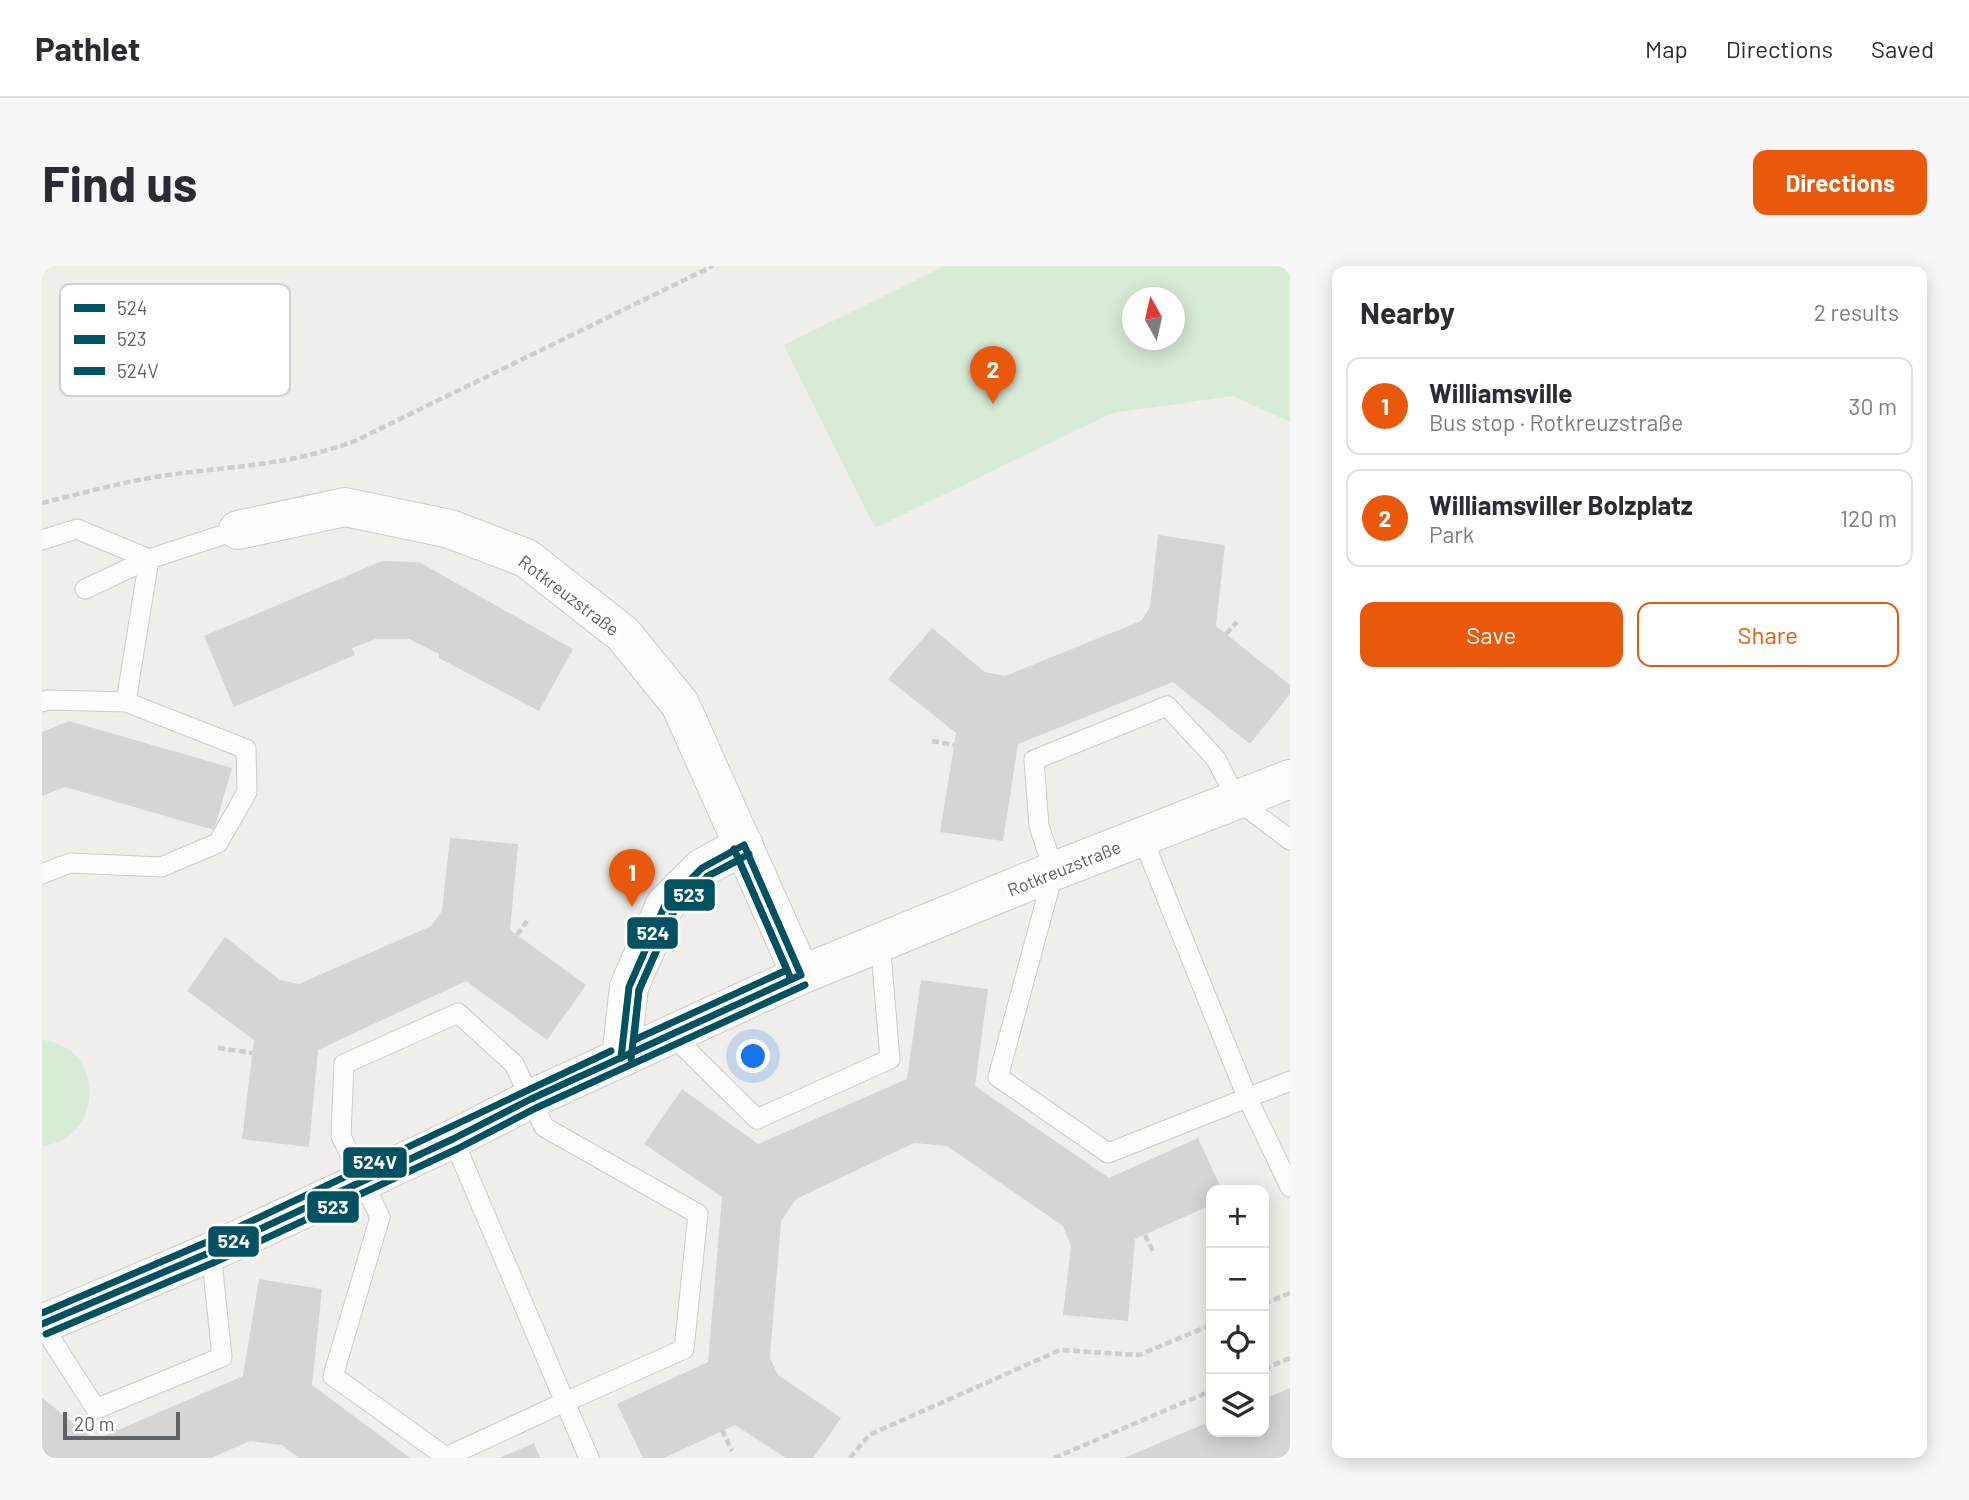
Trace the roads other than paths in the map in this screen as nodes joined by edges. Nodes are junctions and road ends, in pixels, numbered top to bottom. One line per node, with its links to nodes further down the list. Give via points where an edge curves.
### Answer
1 (238, 530): 3 (lane); 11 (street, Rotkreuzstraße, via 345,507 450,529 526,558 623,634 680,704)
2 (42, 540): 3 (lane, via 77,529)
3 (149, 559): 4 (lane); 6 (lane)
4 (85, 589)
5 (42, 702): 6 (lane)
6 (126, 702): 13 (lane, via 246,749 247,792 218,844 161,867 70,863)
7 (1290, 779): 8 (street, Rotkreuzstraße)
8 (1237, 800): 9 (street, Rotkreuzstraße); 10 (lane); 12 (lane, via 1216,759 1167,706 1034,760 1039,826)
9 (1142, 837): 12 (street, Rotkreuzstraße); 19 (lane)
10 (1290, 840)
11 (744, 845): 15 (street, Rotkreuzstraße); 17 (street, via 702,868 665,905 629,987)
12 (1054, 871): 14 (street, Rotkreuzstraße); 19 (lane, via 998,1077 1108,1153)
13 (42, 874)
14 (880, 942): 15 (street, Rotkreuzstraße); 16 (lane, via 890,1059 757,1119)
15 (801, 975): 16 (street, Rotkreuzstraße)
16 (671, 1034): 17 (street, Rotkreuzstraße)
17 (621, 1058): 20 (street, Rotkreuzstraße)
18 (1290, 1081): 19 (lane)
19 (1247, 1097): 23 (lane)
20 (531, 1099): 21 (street, Rotkreuzstraße); 22 (lane, via 514,1064 458,1013 344,1064 341,1136); 26 (lane, via 544,1127 698,1214 684,1349)
21 (453, 1139): 22 (street, Rotkreuzstraße); 26 (lane)
22 (363, 1181): 24 (street, Rotkreuzstraße); 26 (lane, via 380,1217 333,1376 446,1457)
23 (1290, 1187)
24 (211, 1252): 25 (street, Rotkreuzstraße); 25 (lane, via 222,1357 96,1409)
25 (42, 1324)
26 (565, 1402): 27 (lane)
27 (589, 1458)

